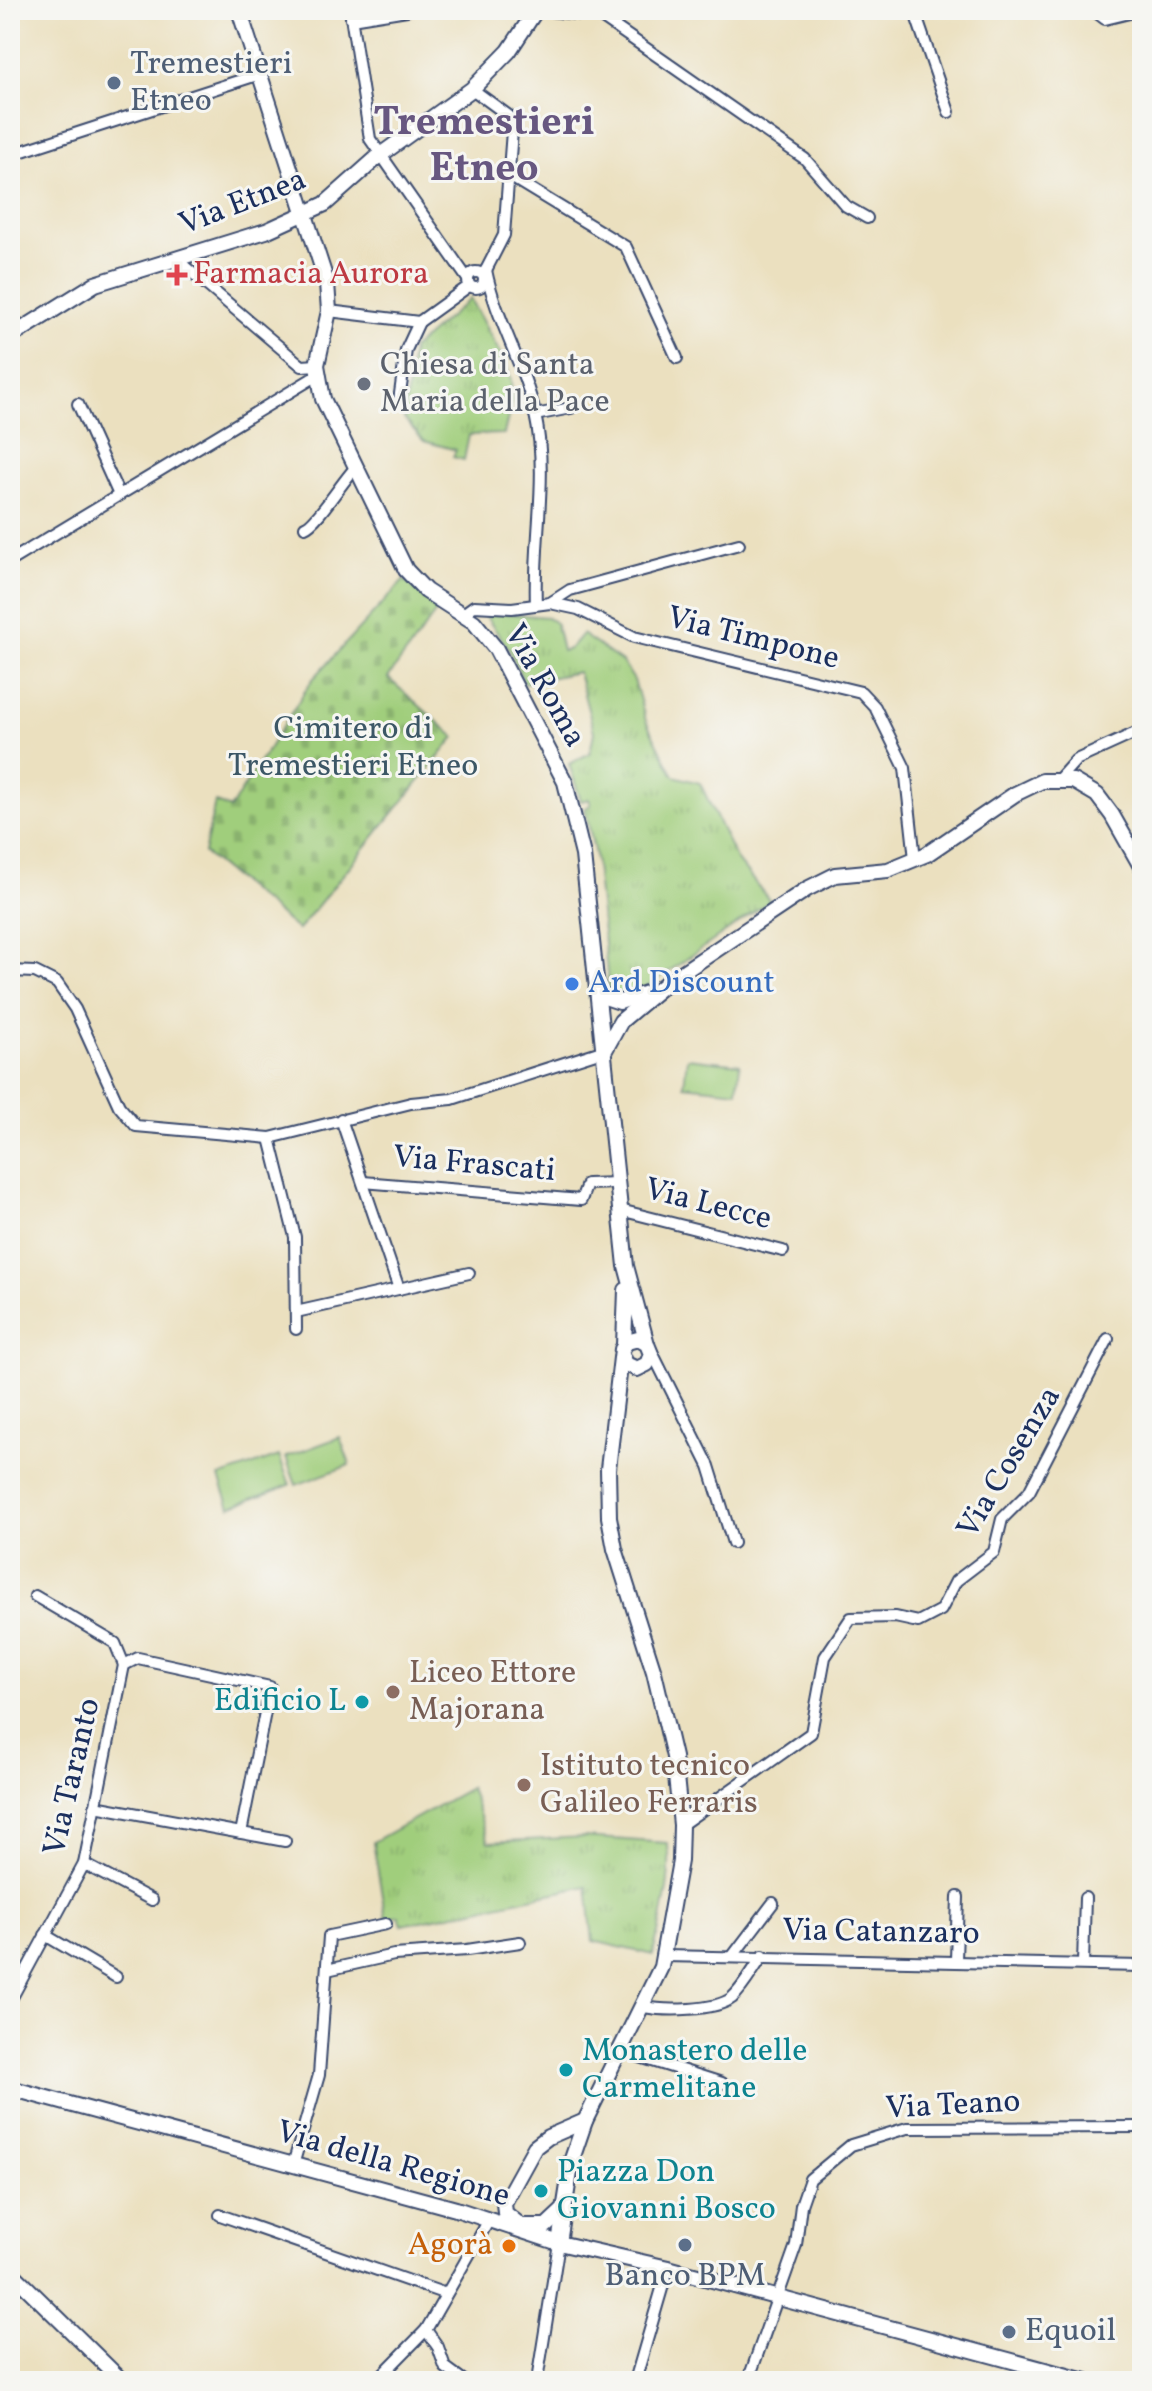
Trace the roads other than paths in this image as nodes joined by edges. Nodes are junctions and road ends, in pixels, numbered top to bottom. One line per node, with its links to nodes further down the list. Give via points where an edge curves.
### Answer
1 (239, 10): 9 (main road, Via Roma)
2 (407, 10): 8 (street)
3 (536, 10): 10 (main road, Via Etnea, via 509,51)
4 (542, 10): 16 (street, via 601,17 805,159 846,206)
5 (914, 10): 11 (street)
6 (1093, 10): 7 (street, via 1105,19)
7 (1142, 10)
8 (351, 14): 13 (street, via 364,117)
9 (260, 74): 12 (street); 15 (main road, Via Roma)
10 (472, 89): 13 (main road, Via Etnea); 14 (street, via 509,116)
11 (949, 112)
12 (10, 155)
13 (379, 156): 15 (main road, Via Etnea, via 325,204); 19 (street)
14 (511, 177): 18 (street, via 504,235); 24 (street, via 626,247)
15 (304, 213): 17 (main road, Via Etnea, via 266,231); 21 (main road, Via Roma, via 327,283)
16 (867, 218)
17 (176, 259): 23 (main road, Via Etnea, via 95,284); 25 (street, via 302,366)
18 (485, 277): 19 (street, via 475,272); 20 (street)
19 (470, 284): 20 (street); 22 (street)
20 (493, 305): 29 (street)
21 (329, 311): 22 (street); 25 (main road, Via Roma)
22 (419, 322): 26 (street, via 406,350)
23 (10, 337)
24 (677, 358)
25 (318, 370): 30 (main road, Via Roma, via 323,399); 31 (street)
26 (399, 401)
27 (78, 404): 31 (street)
28 (571, 408): 29 (street)
29 (535, 415): 36 (street, via 540,479)
30 (356, 467): 32 (street, via 318,519); 37 (main road, Via Roma, via 406,570 426,591)
31 (119, 495): 34 (street)
32 (305, 527)
33 (739, 544): 35 (street, via 570,590)
34 (10, 561)
35 (550, 603): 36 (street, Via Timpone); 40 (street, Via Timpone, via 578,609 634,637 861,692 875,707 905,768)
36 (536, 604): 37 (street, Via Timpone, via 474,606)
37 (463, 614): 44 (main road, Via Roma, via 496,649 572,801)
38 (1142, 730): 39 (street, via 1076,760)
39 (1059, 779): 40 (main road, via 1015,794); 41 (main road, via 1097,795)
40 (915, 859): 43 (main road, via 888,870 846,873 819,882)
41 (1142, 868)
42 (10, 971): 50 (street, via 35,972 57,983 75,1009 119,1106 136,1126)
43 (665, 984): 45 (main road); 47 (main road)
44 (599, 995): 45 (main road); 46 (main road, Via Roma)
45 (632, 1000): 46 (main road)
46 (601, 1018): 47 (main road); 48 (main road, Via Roma)
47 (621, 1021): 48 (main road)
48 (605, 1050): 49 (street, via 452,1099); 52 (main road, Via Roma)
49 (341, 1119): 50 (street); 51 (street)
50 (270, 1138): 58 (street, via 295,1237)
51 (363, 1182): 52 (street, Via Frascati, via 581,1200 587,1184); 57 (street)
52 (618, 1183): 53 (main road, Via Roma)
53 (620, 1210): 54 (street, Via Lecce); 55 (main road, Via Roma)
54 (783, 1251)
55 (626, 1266): 61 (main road); 62 (main road)
56 (469, 1273): 57 (street)
57 (399, 1289): 58 (street)
58 (296, 1312): 59 (street)
59 (296, 1329)
60 (1108, 1339): 70 (street, Via Cosenza, via 1029,1492 1002,1519 994,1552 956,1581 933,1617 918,1622 851,1618 825,1657 811,1733)
61 (649, 1346): 62 (main road, via 638,1339); 63 (main road, via 650,1359); 64 (street)
62 (623, 1350): 63 (main road, via 626,1364); 65 (main road)
63 (640, 1368): 64 (street); 65 (main road, via 623,1383)
64 (673, 1392): 66 (street, via 709,1466)
65 (614, 1425): 70 (main road, via 609,1517 665,1712)
66 (733, 1543)
67 (35, 1596): 68 (street, Via Taranto, via 115,1643)
68 (124, 1665): 69 (street, Via Taranto); 71 (street, via 138,1658 270,1687)
69 (95, 1806): 71 (street); 73 (street, Via Taranto)
70 (681, 1825): 81 (main road)
71 (241, 1833): 72 (street)
72 (285, 1841)
73 (84, 1864): 76 (street); 79 (street, Via Taranto)
74 (958, 1897): 84 (street)
75 (1085, 1898): 85 (street)
76 (152, 1900)
77 (773, 1903): 83 (street)
78 (386, 1924): 87 (street, via 329,1936)
79 (45, 1935): 88 (street); 89 (street, Via Taranto)
80 (520, 1942): 87 (street, via 394,1955)
81 (664, 1956): 83 (street); 90 (main road)
82 (763, 1956): 83 (street); 84 (street, Via Catanzaro); 90 (street, Via Catanzaro, via 734,1997 719,2006 664,2011)
83 (732, 1957)
84 (956, 1960): 85 (street, Via Catanzaro)
85 (1083, 1964): 86 (street, Via Catanzaro)
86 (1142, 1966)
87 (327, 1970): 98 (street, via 319,2075)
88 (116, 1977)
89 (10, 2001)
90 (644, 2007): 91 (main road)
91 (621, 2051): 92 (street); 94 (main road)
92 (722, 2083)
93 (10, 2088): 98 (main road, Via della Regione)
94 (585, 2121): 96 (main road); 97 (main road)
95 (1142, 2127): 109 (street, Via Teano, via 907,2128 866,2138 810,2179)
96 (535, 2147): 97 (main road, via 555,2140); 99 (main road)
97 (572, 2159): 101 (main road)
98 (293, 2165): 100 (main road, Via della Regione)
99 (504, 2203): 100 (main road, via 493,2214); 104 (main road, via 505,2213)
100 (456, 2209): 103 (main road, Via della Regione)
101 (562, 2211): 104 (main road, via 546,2226); 105 (main road)
102 (220, 2215): 108 (street)
103 (489, 2220): 104 (main road, Via della Regione); 108 (street)
104 (527, 2230): 105 (main road, Via della Regione)
105 (559, 2243): 106 (main road, Via della Regione); 114 (street)
106 (668, 2268): 109 (main road, Via della Regione); 115 (street)
107 (10, 2271): 111 (main road)
108 (446, 2294): 110 (street)
109 (779, 2298): 116 (street, Via Teano); 117 (main road, Via della Regione)
110 (426, 2330): 112 (street); 113 (street, via 449,2373)
111 (122, 2381)
112 (376, 2381)
113 (464, 2381)
114 (537, 2381)
115 (635, 2381)
116 (748, 2381)
117 (1086, 2381)

